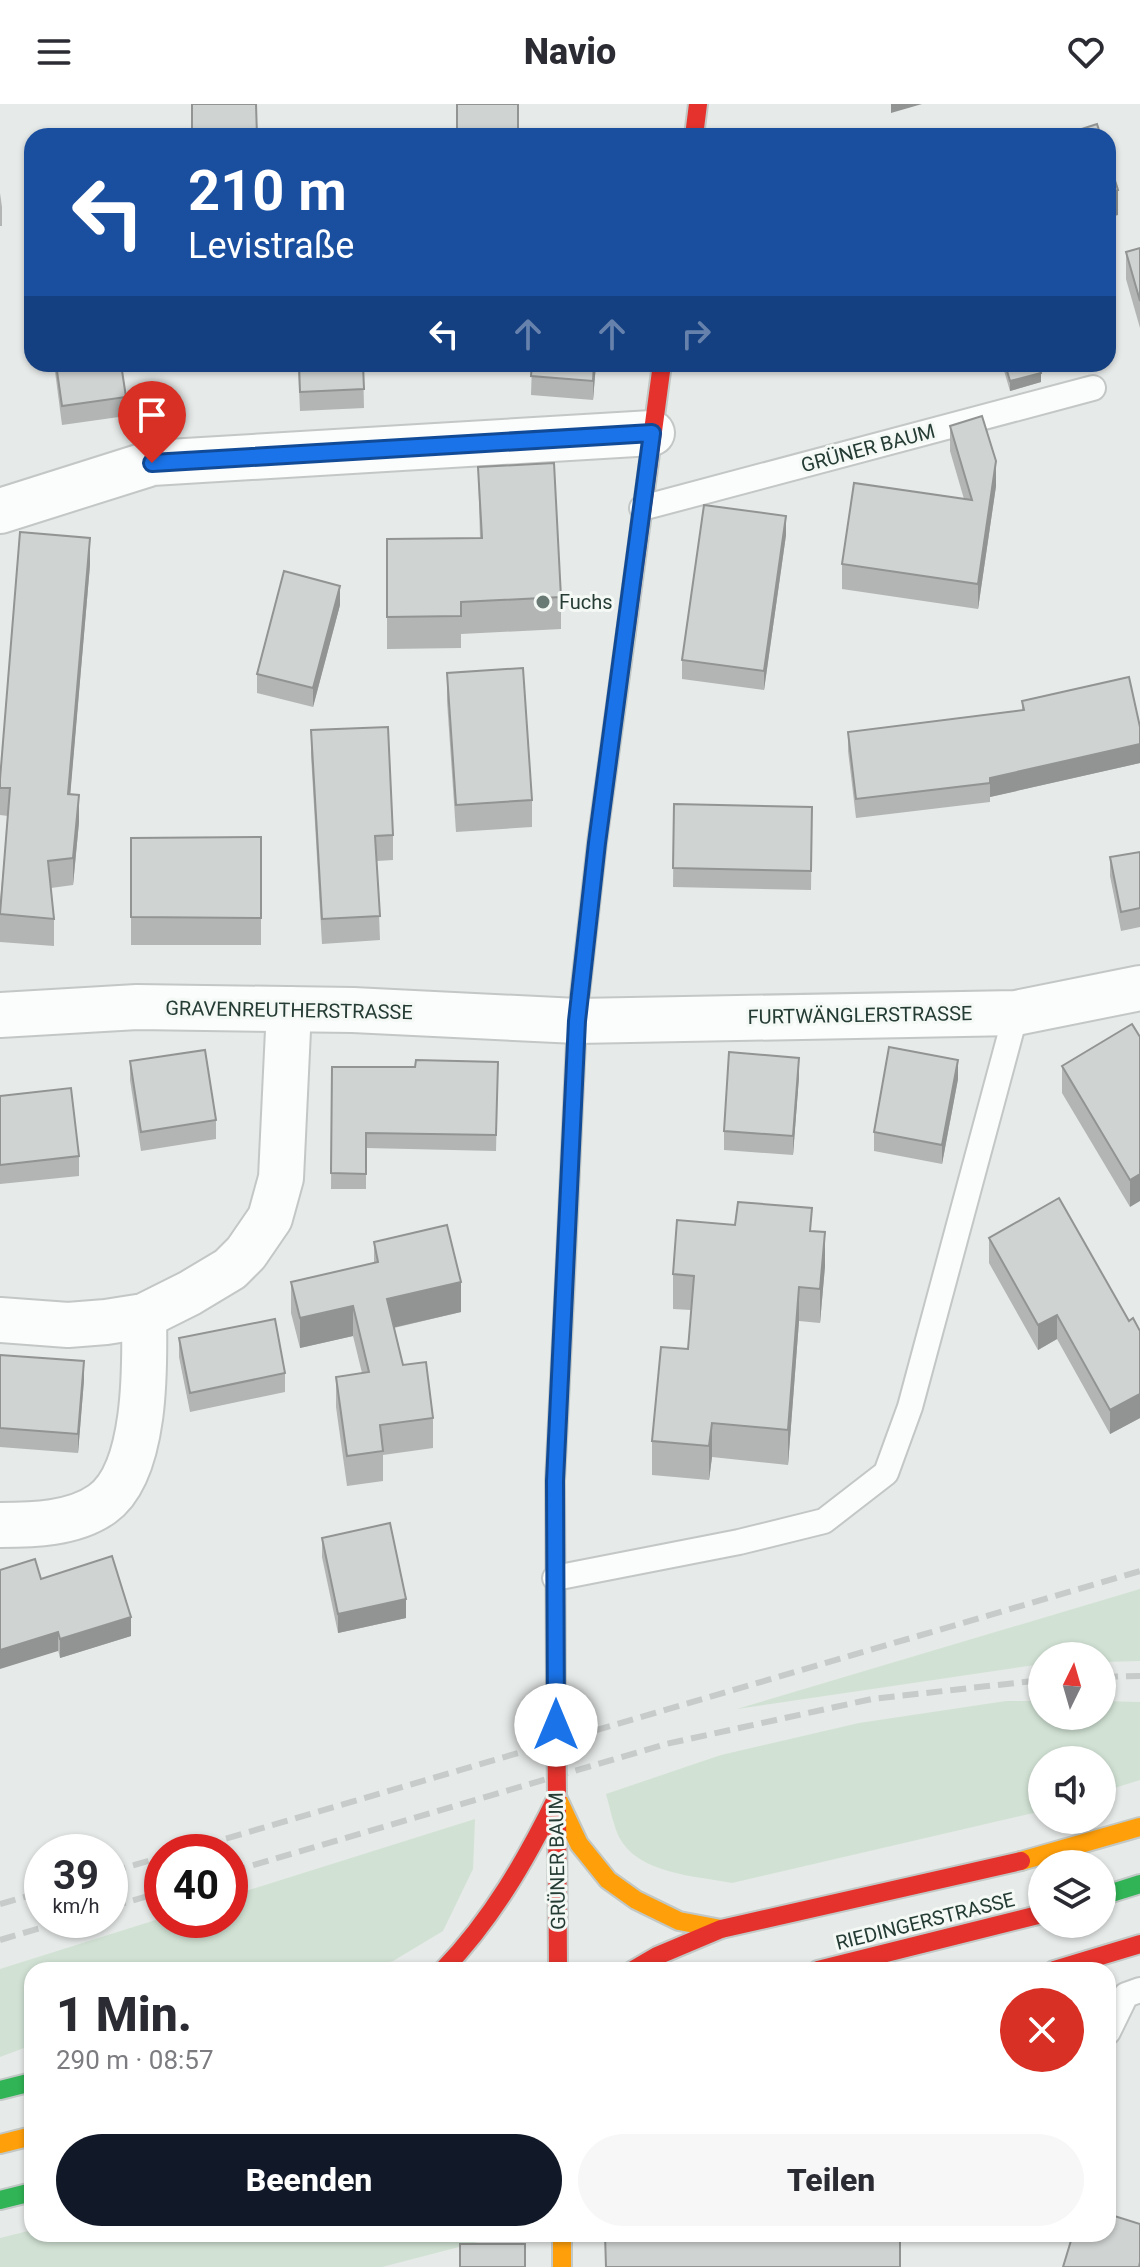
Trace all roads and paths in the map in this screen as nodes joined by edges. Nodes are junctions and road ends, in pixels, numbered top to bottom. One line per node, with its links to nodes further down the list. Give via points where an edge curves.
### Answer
1 (698, 104): 2 (street)
2 (695, 128)
3 (661, 372): 5 (street, GRÜNER BAUM)
4 (1093, 388): 6 (lane, GRÜNER BAUM)
5 (652, 433): 6 (street, GRÜNER BAUM); 7 (street, via 152,463)
6 (642, 508): 12 (street, GRÜNER BAUM)
7 (0, 511)
8 (1140, 988): 10 (street, FURTWÄNGLERSTRASSE)
9 (289, 1009): 11 (street, GRAVENREUTHERSTRASSE, via 137,1007); 12 (street, GRAVENREUTHERSTRASSE); 13 (street, via 281,1178 270,1218 230,1269)
10 (1016, 1013): 12 (street, FURTWÄNGLERSTRASSE); 16 (lane, via 910,1407 886,1473 824,1521)
11 (0, 1015)
12 (577, 1021): 16 (street, GRÜNER BAUM)
13 (144, 1316): 14 (street, via 68,1325); 15 (street, via 138,1435 119,1485 103,1503 78,1516)
14 (0, 1320)
15 (0, 1525)
16 (555, 1578): 17 (street, GRÜNER BAUM, bridge)
17 (557, 1797): 22 (street, via 579,1844 608,1880 679,1921); 24 (street, via 526,1860); 25 (street, GRÜNER BAUM)
18 (1140, 1827): 22 (street, via 968,1875)
19 (1140, 1884): 20 (street)
20 (1116, 1892)
21 (1028, 1918): 27 (street, RIEDINGERSTRASSE)
22 (721, 1929): 26 (street)
23 (1140, 1944): 28 (street)
24 (451, 1962)
25 (558, 1962)
26 (647, 1962)
27 (850, 1962)
28 (1080, 1962)
29 (1140, 1990): 30 (lane, via 1126,1995)
30 (1116, 2016)
31 (24, 2084): 32 (street)
32 (0, 2090)
33 (24, 2138): 34 (street)
34 (0, 2144)
35 (24, 2194): 36 (street)
36 (0, 2200)
37 (562, 2242): 38 (street)
38 (562, 2267)

